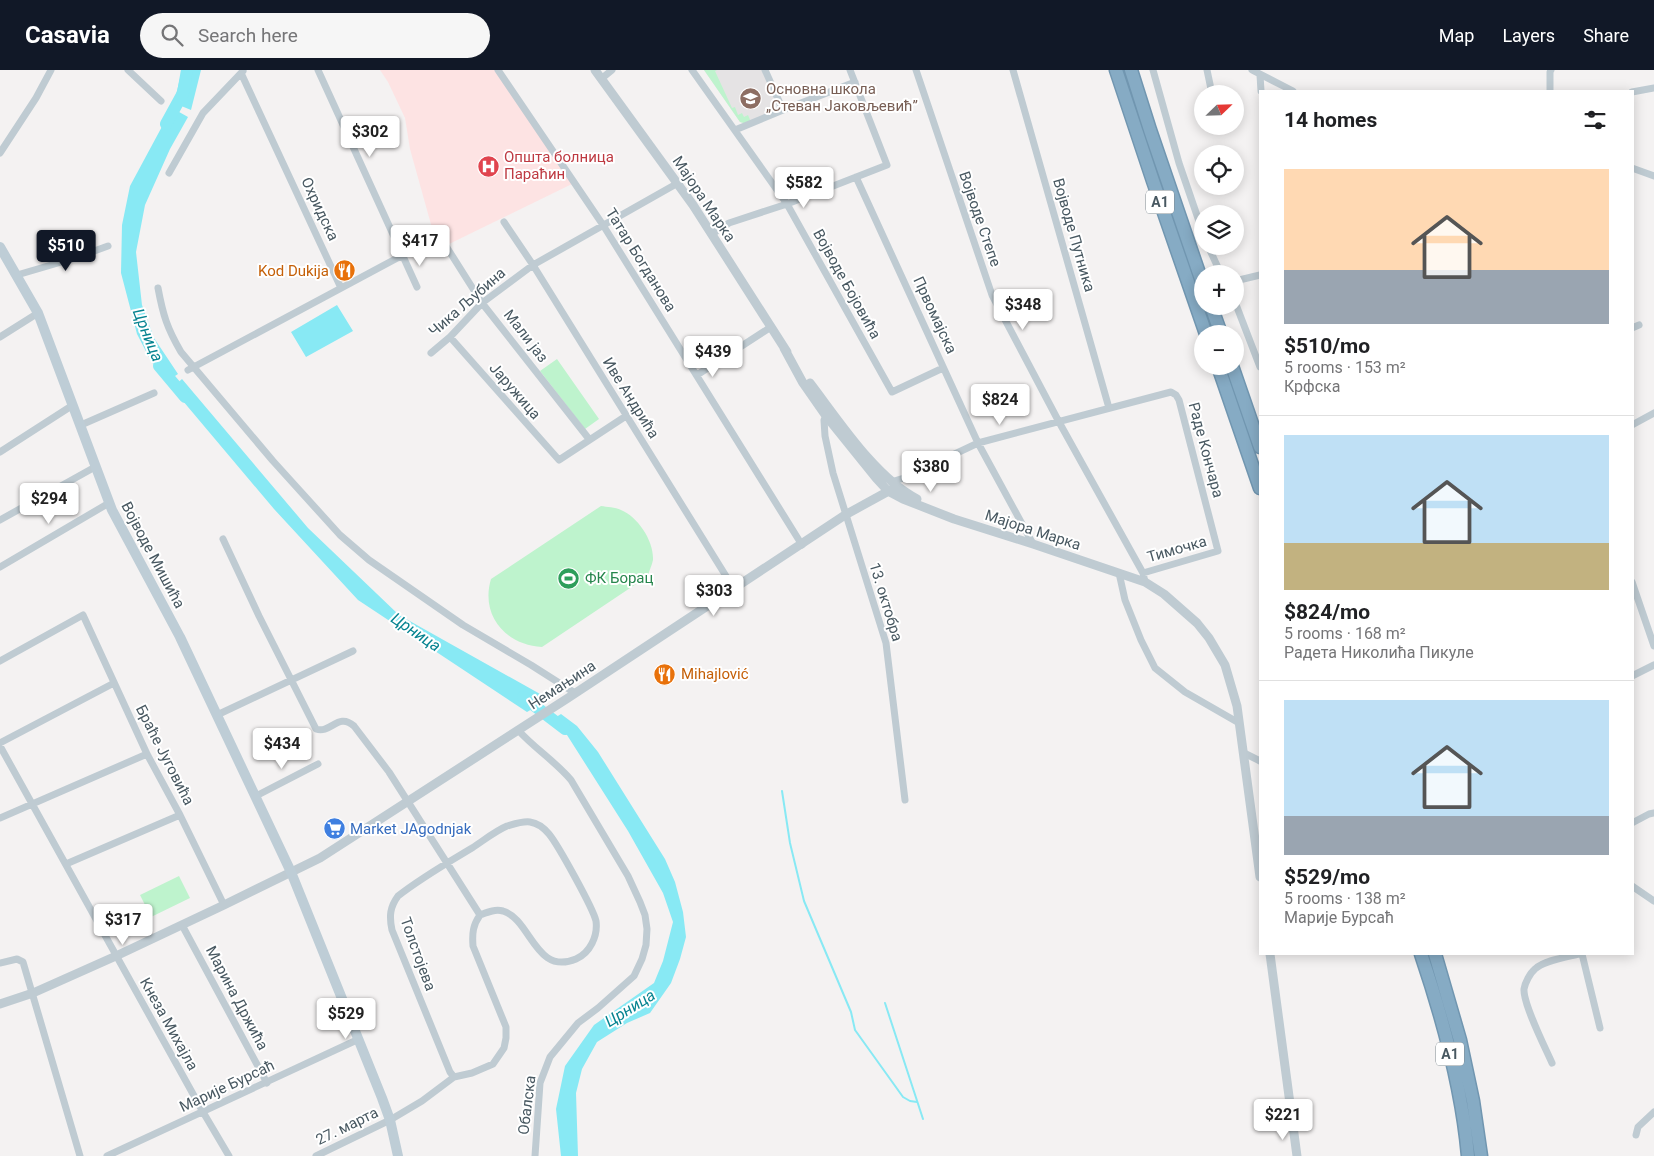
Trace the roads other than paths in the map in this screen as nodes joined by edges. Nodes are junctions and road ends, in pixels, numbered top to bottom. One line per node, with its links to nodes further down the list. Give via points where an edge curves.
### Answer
1 (51, 70): 31 (street)
2 (128, 70): 28 (street)
3 (318, 70): 45 (street)
4 (498, 70): 40 (street, Татар Богданова)
5 (594, 70): 20 (street, Мајора Марка)
6 (612, 70): 20 (street)
7 (692, 70): 30 (street, Војводе Бојовића)
8 (765, 70): 29 (street)
9 (850, 70): 21 (street)
10 (916, 70): 75 (street, Војводе Степе, via 992,296)
11 (1013, 70): 71 (street, Војводе Путника)
12 (1116, 70): 57 (highway, A1)
13 (1131, 70): 47 (highway, A1)
14 (1153, 70): 38 (street)
15 (1207, 70): 22 (street)
16 (1252, 70): 19 (street)
17 (1551, 70): 26 (street)
18 (242, 72): 33 (street, via 204,113); 53 (street, Охридска)
19 (1260, 75): 24 (street); 25 (street)
20 (601, 79): 36 (street, Мајора Марка)
21 (855, 82): 29 (street); 35 (street, via 887,165)
22 (1210, 85)
23 (1654, 88): 27 (street)
24 (1262, 90)
25 (1291, 90)
26 (1550, 90)
27 (1634, 92)
28 (161, 101)
29 (783, 110): 30 (street)
30 (735, 130): 37 (street, Војводе Бојовића)
31 (0, 153)
32 (1634, 169): 34 (street)
33 (169, 173)
34 (1654, 176)
35 (856, 177): 37 (street); 65 (street, Првомајска)
36 (678, 183): 40 (street, Чика Љубина); 41 (street, Мајора Марка)
37 (787, 204): 41 (street, via 729,223); 65 (street, Војводе Бојовића, via 892,392)
38 (1194, 206)
39 (504, 222): 46 (street, Иве Андрића)
40 (603, 225): 46 (street, Чика Љубина); 66 (street, Татар Богданова)
41 (712, 234): 58 (street, Мајора Марка)
42 (108, 246): 48 (street)
43 (446, 246): 54 (street, Мали јаз)
44 (0, 247): 48 (main road, Војводе Мишића)
45 (403, 255): 51 (street); 53 (street)
46 (533, 265): 54 (street, Чика Љубина); 73 (street, Иве Андрића)
47 (1196, 265)
48 (17, 275): 55 (main road, Војводе Мишића)
49 (1259, 276): 50 (street)
50 (1244, 279)
51 (417, 287)
52 (158, 288): 64 (street, via 163,316)
53 (341, 288): 64 (street)
54 (482, 303): 60 (street, Чика Љубина); 78 (street, Мали јаз)
55 (38, 313): 59 (street); 70 (main road, Војводе Мишића)
56 (1240, 315): 63 (street)
57 (1203, 325)
58 (771, 327): 61 (street, Мајора Марка); 66 (street)
59 (0, 337)
60 (450, 338): 62 (street, Чика Љубина); 78 (street, Јаружица, via 557,459 562,459)
61 (784, 348): 74 (street, Мајора Марка); 84 (street, Мајора Марка)
62 (430, 352)
63 (1259, 364)
64 (191, 368): 104 (street, via 340,535 368,560 464,625 531,665)
65 (943, 368): 79 (street, Првомајска)
66 (697, 374): 90 (street, Татар Богданова)
67 (1221, 375): 83 (highway)
68 (1235, 375): 80 (highway)
69 (154, 393): 76 (street)
70 (73, 405): 76 (main road, Војводе Мишића); 81 (street)
71 (1109, 408): 75 (street, Раде Кончара); 91 (street, Раде Кончара, via 1171,392 1176,395)
72 (1654, 413): 77 (street)
73 (626, 416): 78 (street); 96 (street, Иве Андрића)
74 (826, 416): 84 (street, Мајора Марка); 86 (street, 13. октобра, via 825,436)
75 (1059, 422): 79 (street, Раде Кончара); 94 (street, Војводе Степе)
76 (81, 425): 82 (main road, Војводе Мишића)
77 (1634, 425)
78 (589, 440)
79 (978, 443): 84 (street, Раде Кончара); 89 (street, Првомајска)
80 (1259, 444)
81 (0, 452)
82 (95, 467): 85 (main road, Војводе Мишића); 87 (street)
83 (1259, 485)
84 (889, 487): 86 (street, Немањина); 89 (street, Мајора Марка, via 954,519)
85 (109, 503): 92 (street); 105 (main road, Војводе Мишића)
86 (845, 516): 90 (street, Немањина); 115 (street, 13. октобра, via 886,643)
87 (0, 520)
88 (223, 539): 102 (street)
89 (1033, 544): 93 (street, Мајора Марка)
90 (802, 545): 96 (street, Немањина)
91 (1218, 551): 94 (street, Тимочка)
92 (0, 567)
93 (1119, 573): 94 (street, Мајора Марка); 106 (street, via 1124,600 1155,668 1185,692)
94 (1144, 577): 106 (street, Мајора Марка, via 1183,609 1209,638 1225,666)
95 (1634, 588): 97 (street)
96 (734, 589): 104 (street, Немањина)
97 (1654, 646)
98 (353, 651): 102 (street)
99 (0, 660): 103 (street, Браће Југовића, via 84,615)
100 (1654, 665): 101 (street)
101 (1634, 675)
102 (291, 680): 105 (street); 114 (street, via 316,729 348,721)
103 (114, 683): 108 (street); 109 (street, Браће Југовића)
104 (571, 695): 107 (street, Немањина)
105 (217, 715): 113 (main road, Војводе Мишића)
106 (1239, 723): 110 (street, Мајора Марка)
107 (520, 728): 114 (street, Немањина); 153 (street, Обалска, via 534,746 571,780 628,876 645,915 647,929 646,945 634,976 578,1023 550,1057 540,1083)
108 (0, 744): 116 (street, Кнеза Михајла)
109 (148, 754): 116 (street); 118 (street, Браће Југовића)
110 (1244, 754): 111 (street); 123 (street, Мајора Марка)
111 (1259, 761)
112 (318, 764): 113 (street)
113 (256, 796): 124 (main road, Војводе Мишића)
114 (408, 800): 121 (street); 124 (street, Немањина, via 324,855)
115 (905, 800)
116 (32, 804): 119 (street); 122 (street, Кнеза Михајла)
117 (1654, 813): 120 (street)
118 (180, 815): 122 (street); 127 (street, Браће Југовића)
119 (0, 818)
120 (1634, 822)
121 (448, 863): 128 (street); 128 (street, Толстојева, via 507,826 530,822 540,826 556,844 596,921 589,949 566,962 546,957 513,916 502,911); 142 (street, Толстојева, via 398,896 390,919)
122 (66, 864): 135 (street, Кнеза Михајла)
123 (1259, 869)
124 (291, 872): 127 (street, Немањина); 140 (main road, Војводе Мишића)
125 (1634, 887): 126 (street)
126 (1654, 901)
127 (224, 905): 129 (street, Немањина)
128 (480, 915): 142 (street, via 474,923 473,946 506,1027 506,1038 504,1048 493,1064)
129 (182, 925): 135 (street, Немањина); 143 (street, Марина Држића)
130 (1270, 955): 154 (street)
131 (1421, 955): 155 (highway, A1, via 1453,1068)
132 (1435, 955): 156 (highway, A1, via 1460,1040)
133 (1576, 955): 141 (street, via 1534,969 1524,990 1529,1011)
134 (1580, 955): 139 (street)
135 (116, 956): 137 (street, Немањина); 144 (street, Кнеза Михајла)
136 (0, 963): 137 (street, via 17,959 23,962)
137 (33, 993): 138 (street, Немањина); 148 (street)
138 (0, 1004)
139 (1600, 1028)
140 (359, 1039): 143 (street, Марије Бурсаћ); 146 (main road, Војводе Мишића)
141 (1552, 1062)
142 (454, 1077): 146 (street, 27. марта)
143 (267, 1083): 144 (street, Марије Бурсаћ)
144 (203, 1112): 149 (street, Марије Бурсаћ); 150 (street, Кнеза Михајла)
145 (1654, 1112): 147 (street, via 1638,1128)
146 (390, 1120): 151 (street, 27. марта); 152 (main road, Војводе Мишића)
147 (1636, 1135)
148 (80, 1156)
149 (106, 1156)
150 (229, 1156)
151 (316, 1156)
152 (398, 1156)
153 (535, 1156)
154 (1297, 1156)
155 (1468, 1156)
156 (1481, 1156)

